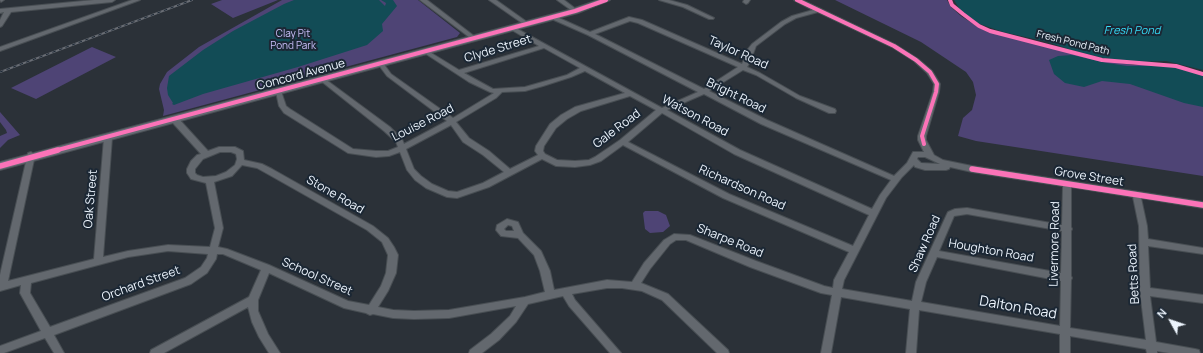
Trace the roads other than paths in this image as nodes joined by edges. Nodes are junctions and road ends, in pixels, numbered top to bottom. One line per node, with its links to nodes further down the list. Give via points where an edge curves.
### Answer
1 (112, 0): 10 (street)
2 (137, 0): 23 (street)
3 (424, 0): 21 (street)
4 (492, 0): 17 (street)
5 (560, 0): 11 (street)
6 (599, 0): 11 (main road, Concord Avenue)
7 (606, 0): 11 (main road, Concord Avenue)
8 (662, 0): 16 (street, via 685,6)
9 (797, 0): 12 (street)
10 (67, 2): 14 (street)
11 (574, 10): 15 (main road, Concord Avenue)
12 (818, 10): 26 (street, via 789,19 759,40); 40 (street, via 905,52 930,72 937,84 922,136)
13 (0, 11): 14 (street)
14 (8, 11): 18 (street)
15 (554, 15): 17 (main road, Concord Avenue); 20 (street, Bright Road)
16 (711, 18)
17 (525, 23): 19 (main road, Concord Avenue)
18 (0, 24)
19 (510, 27): 21 (main road, Concord Avenue); 22 (street, Watson Road)
20 (590, 34): 26 (street, Taylor Road, via 633,19 640,20); 32 (street, Bright Road)
21 (472, 37): 24 (main road, Concord Avenue)
22 (544, 46): 27 (street, Watson Road); 28 (street, Clyde Street)
23 (0, 49)
24 (424, 51): 25 (main road, Concord Avenue); 28 (street)
25 (380, 63): 29 (main road, Concord Avenue); 37 (street, via 389,75)
26 (742, 67): 32 (street, Gale Road); 35 (street, Taylor Road, via 771,80 798,98)
27 (584, 69): 31 (street, via 541,85); 33 (street, Watson Road)
28 (458, 73): 31 (street, via 484,88)
29 (322, 78): 30 (main road, Concord Avenue); 41 (street, via 387,129)
30 (278, 90): 36 (main road, Concord Avenue); 41 (street, Louise Road, via 287,111 351,151 376,154); 44 (main road, Concord Avenue)
31 (500, 91): 37 (street, Louise Road)
32 (702, 92): 34 (street, Gale Road); 52 (street, Bright Road, via 771,126)
33 (630, 94): 34 (street, Watson Road); 43 (street, via 578,109 564,117 553,126 542,141 539,151)
34 (660, 111): 39 (street, Gale Road); 57 (street, Watson Road, via 749,157)
35 (832, 111)
36 (175, 120): 38 (main road, Concord Avenue); 42 (street)
37 (452, 121): 41 (street, Louise Road); 51 (street, via 466,140)
38 (108, 138): 44 (main road, Concord Avenue); 65 (street, Oak Street)
39 (623, 142): 43 (street, Gale Road, via 590,162 556,163); 62 (street, Richardson Road, via 726,196)
40 (924, 144): 45 (street); 46 (street)
41 (403, 148): 51 (street, via 411,170 418,178 447,194 468,192)
42 (206, 154): 47 (street, via 232,149 240,153); 53 (street, via 194,163 191,173 198,179)
43 (542, 156): 51 (street)
44 (30, 157): 48 (main road, Concord Avenue); 49 (main road, Concord Avenue); 70 (street)
45 (916, 157): 46 (street); 50 (street); 52 (street)
46 (933, 161): 50 (street, via 928,168); 54 (street, Grove Street)
47 (241, 162): 53 (street, via 229,174); 79 (street, Stone Road, via 269,171 370,228 385,240 393,255 391,273 385,288)
48 (0, 163)
49 (0, 166)
50 (921, 166): 52 (street)
51 (510, 172)
52 (897, 177): 57 (street)
53 (210, 180): 61 (street, Orchard Street, via 219,228)
54 (1067, 184): 55 (street, Grove Street); 58 (street, Livermore Road)
55 (1136, 194): 56 (street, Grove Street); 60 (street, Betts Road)
56 (1203, 205)
57 (873, 213): 62 (street)
58 (1068, 229): 64 (street, Shaw Road, via 967,211 956,212 951,214); 67 (street, Livermore Road)
59 (520, 235): 74 (street, via 538,253)
60 (1144, 242): 63 (street); 71 (street, Betts Road)
61 (213, 250): 65 (street, School Street, via 168,248); 66 (street, School Street, via 235,255); 81 (street, Orchard Street, via 204,270 188,281)
62 (854, 250): 73 (street)
63 (1203, 251)
64 (934, 253): 67 (street, Houghton Road); 78 (street, Shaw Road, via 921,282)
65 (98, 261): 68 (street, School Street)
66 (266, 268): 76 (street); 79 (street, School Street, via 347,305)
67 (1067, 278): 80 (street, Livermore Road)
68 (26, 281): 70 (street, School Street); 81 (street, via 26,293)
69 (635, 285): 72 (street, School Street, via 606,284); 73 (street, Sharpe Road, via 647,266 668,242 674,237 681,236 693,238 753,264 824,290); 89 (street, School Street, via 665,297)
70 (1, 287)
71 (1145, 291): 75 (street); 82 (street, Betts Road)
72 (565, 292): 74 (street, School Street); 84 (street)
73 (836, 292): 78 (street, Dalton Road); 90 (street)
74 (550, 295): 77 (street, School Street)
75 (1203, 299)
76 (253, 300): 86 (street); 87 (street, via 257,322)
77 (525, 301): 79 (street, School Street, via 430,315 393,314); 88 (street, via 508,324)
78 (916, 305): 80 (street, Dalton Road); 91 (street, Shaw Road)
79 (370, 310)
80 (1066, 330): 82 (street, Dalton Road); 92 (street, Livermore Road)
81 (48, 332): 83 (street, Orchard Street); 85 (street)
82 (1152, 349): 93 (street, Dalton Road)
83 (0, 350)
84 (611, 351)
85 (59, 353)
86 (155, 353)
87 (275, 353)
88 (474, 353)
89 (724, 353)
90 (826, 353)
91 (911, 353)
92 (1065, 353)
93 (1195, 353)

